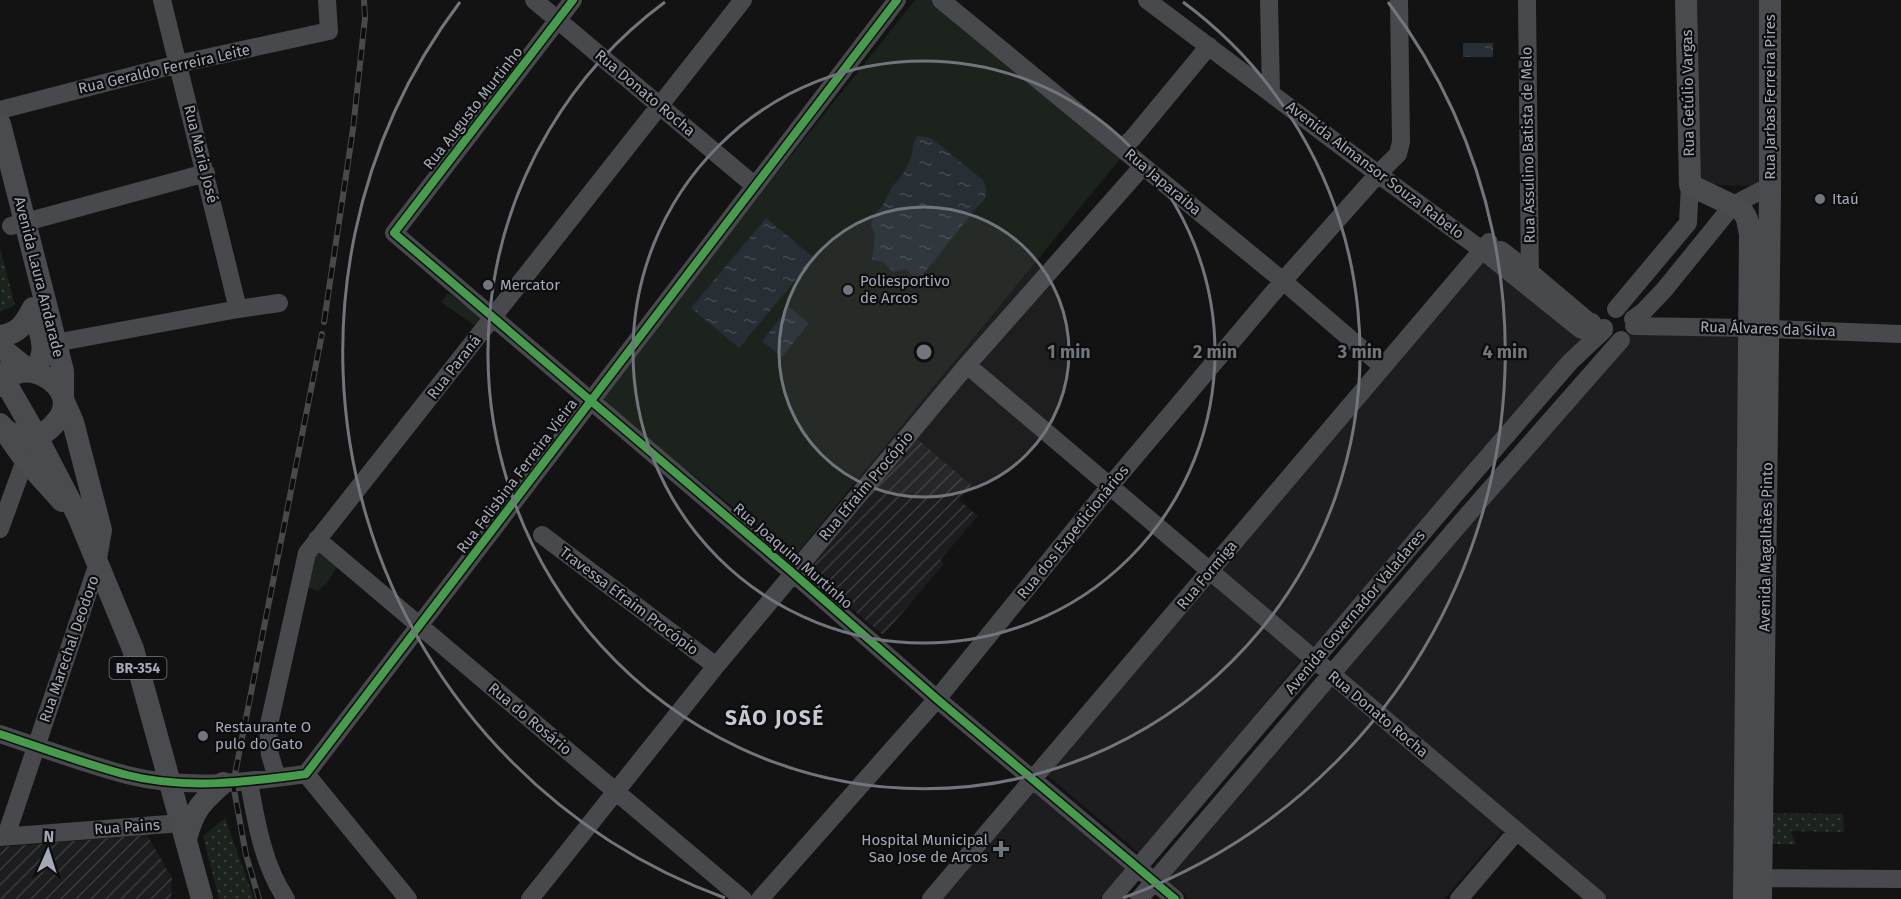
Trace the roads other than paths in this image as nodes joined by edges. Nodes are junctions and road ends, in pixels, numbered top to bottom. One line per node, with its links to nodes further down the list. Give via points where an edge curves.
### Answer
1 (162, 0): 17 (street, Rua Maria José)
2 (327, 0): 17 (street, Rua Geraldo Ferreira Leite, via 328,31)
3 (534, 0): 15 (street, Rua Donato Rocha)
4 (573, 0): 15 (street, Rua Augusto Murtinho)
5 (743, 0): 19 (street, Rua Paraná)
6 (897, 0): 28 (street, Rua Felisbina Ferreira Vieira)
7 (941, 0): 22 (street, Rua Japaraiba)
8 (1147, 0): 16 (street, Avenida Almansor Souza Rabelo)
9 (1165, 0): 18 (street, Avenida Almansor Souza Rabelo)
10 (1269, 0): 18 (street)
11 (1399, 0): 24 (street, Rua dos Expedicionários, via 1401,142 1398,154)
12 (1527, 0): 35 (street, Rua Assulino Batista de Melo)
13 (1686, 0): 27 (main road, Rua Getúlio Vargas)
14 (1770, 0): 29 (main road, Rua Jarbas Ferreira Pires)
15 (558, 20): 19 (street, Rua Donato Rocha); 32 (street, Rua Augusto Murtinho)
16 (1209, 46): 18 (street, Avenida Almansor Souza Rabelo); 22 (street)
17 (178, 64): 20 (street, Rua Geraldo Ferreira Leite); 25 (street, Rua Maria José)
18 (1270, 86): 24 (street, Avenida Almansor Souza Rabelo)
19 (660, 106): 28 (street, Rua Donato Rocha); 40 (street, Rua Paraná)
20 (0, 110)
21 (0, 124): 31 (main road, Avenida Laura Andarade)
22 (1122, 148): 23 (street, Rua Japaraiba)
23 (1143, 166): 34 (street, Rua Japaraiba); 49 (street, Rua Efraim Procópio)
24 (1382, 170): 33 (street, Avenida Almansor Souza Rabelo); 34 (street, Rua dos Expedicionários)
25 (206, 173): 31 (street); 38 (street, Rua Maria José)
26 (0, 182): 31 (main road)
27 (1690, 185): 30 (main road); 39 (street, Rua Getúlio Vargas, via 1688,222)
28 (755, 186): 54 (street, Rua Felisbina Ferreira Vieira)
29 (1770, 190): 30 (street); 43 (main road, Avenida Magalhães Pinto)
30 (1733, 205): 41 (street); 43 (main road, Avenida Magalhães Pinto, via 1747,219)
31 (13, 228): 37 (main road); 47 (main road, Avenida Laura Andarade)
32 (393, 233): 40 (street, Rua Joaquim Murtinho)
33 (1486, 246): 35 (street, Avenida Almansor Souza Rabelo); 50 (street, Rua Formiga)
34 (1283, 281): 50 (street, Rua Japaraiba); 58 (street, Rua dos Expedicionários)
35 (1530, 281): 42 (street, Avenida Almansor Souza Rabelo, via 1580,329 1588,332)
36 (279, 303): 38 (street)
37 (33, 308): 45 (main road, via 23,327); 47 (main road)
38 (238, 309): 47 (street)
39 (1616, 309): 41 (street, via 1629,313); 42 (street, via 1605,317)
40 (493, 318): 54 (street, Rua Joaquim Murtinho); 64 (street, Rua Paraná)
41 (1634, 322): 43 (street, Rua Álvares da Silva); 46 (street, via 1632,332)
42 (1604, 327): 46 (street, via 1608,336); 59 (street, Avenida Governador Valadares)
43 (1759, 328): 44 (street, Rua Álvares da Silva); 88 (main road, Avenida Magalhães Pinto)
44 (1901, 334)
45 (0, 336)
46 (1621, 340): 60 (street, Avenida Governador Valadares)
47 (50, 344): 51 (main road); 53 (main road, Avenida Laura Andarade, via 63,372)
48 (0, 347): 51 (main road)
49 (968, 365): 58 (street, Rua Donato Rocha); 67 (street, Rua Efraim Procópio)
50 (1383, 367): 66 (street, Rua Formiga)
51 (32, 371): 52 (main road); 53 (main road, via 56,384)
52 (1, 380): 56 (main road, BR-354)
53 (64, 399): 56 (main road, via 60,418); 65 (main road, via 101,530)
54 (591, 401): 67 (street, Rua Joaquim Murtinho); 68 (street, Rua Felisbina Ferreira Vieira)
55 (2, 427): 56 (main road, via 20,438); 57 (main road)
56 (37, 437): 61 (main road, BR-354)
57 (25, 460): 61 (main road); 62 (street)
58 (1110, 486): 66 (street, Rua Donato Rocha); 72 (street, Rua dos Expedicionários)
59 (1452, 498): 60 (street); 69 (street, Avenida Governador Valadares)
60 (1470, 512): 71 (street, Avenida Governador Valadares)
61 (78, 516): 65 (main road, BR-354)
62 (0, 529)
63 (542, 536): 70 (street, Travessa Efraim Procópio)
64 (317, 539): 68 (street, Rua do Rosário); 76 (street, Rua Paraná, via 307,553 268,729)
65 (97, 560): 74 (street, Rua Marechal Deodoro); 78 (main road, BR-354, via 133,649)
66 (1210, 571): 69 (street, Rua Donato Rocha); 77 (street, Rua Formiga)
67 (793, 573): 70 (street, Rua Efraim Procópio); 72 (street, Rua Joaquim Murtinho)
68 (420, 626): 75 (street, Rua Felisbina Ferreira Vieira); 81 (street, Rua do Rosário)
69 (1315, 660): 71 (street, Rua Donato Rocha); 85 (street, Avenida Governador Valadares)
70 (716, 666): 81 (street, Rua Efraim Procópio)
71 (1332, 674): 83 (street, Rua Donato Rocha); 87 (street, Avenida Governador Valadares)
72 (937, 699): 77 (street, Rua Joaquim Murtinho); 94 (street, Rua dos Expedicionários)
73 (0, 734): 74 (street)
74 (37, 746): 78 (street, via 129,775); 84 (street, Rua Marechal Deodoro)
75 (306, 774): 76 (street); 91 (street)
76 (277, 778): 79 (street)
77 (1034, 778): 85 (street, Rua Joaquim Murtinho); 95 (street, Rua Formiga)
78 (170, 782): 80 (street); 82 (main road, BR-354)
79 (249, 782): 80 (street); 90 (street, via 259,835)
80 (223, 783): 82 (main road, via 201,803)
81 (616, 791): 92 (street, Rua Efraim Procópio); 93 (street, Rua do Rosário)
82 (184, 831): 84 (street, Rua Pains); 89 (main road, BR-354)
83 (1517, 831): 99 (street); 100 (street, Rua Donato Rocha)
84 (3, 837)
85 (1138, 867): 87 (street, Rua Joaquim Murtinho); 96 (street, Avenida Governador Valadares)
86 (1901, 879): 88 (street)
87 (1154, 881): 97 (street, Avenida Governador Valadares); 98 (street, Rua Joaquim Murtinho)
88 (1753, 889)
89 (202, 899)
90 (286, 899)
91 (408, 899)
92 (531, 899)
93 (743, 899)
94 (760, 899)
95 (931, 899)
96 (1111, 899)
97 (1139, 899)
98 (1175, 899)
99 (1459, 899)
100 (1597, 899)

